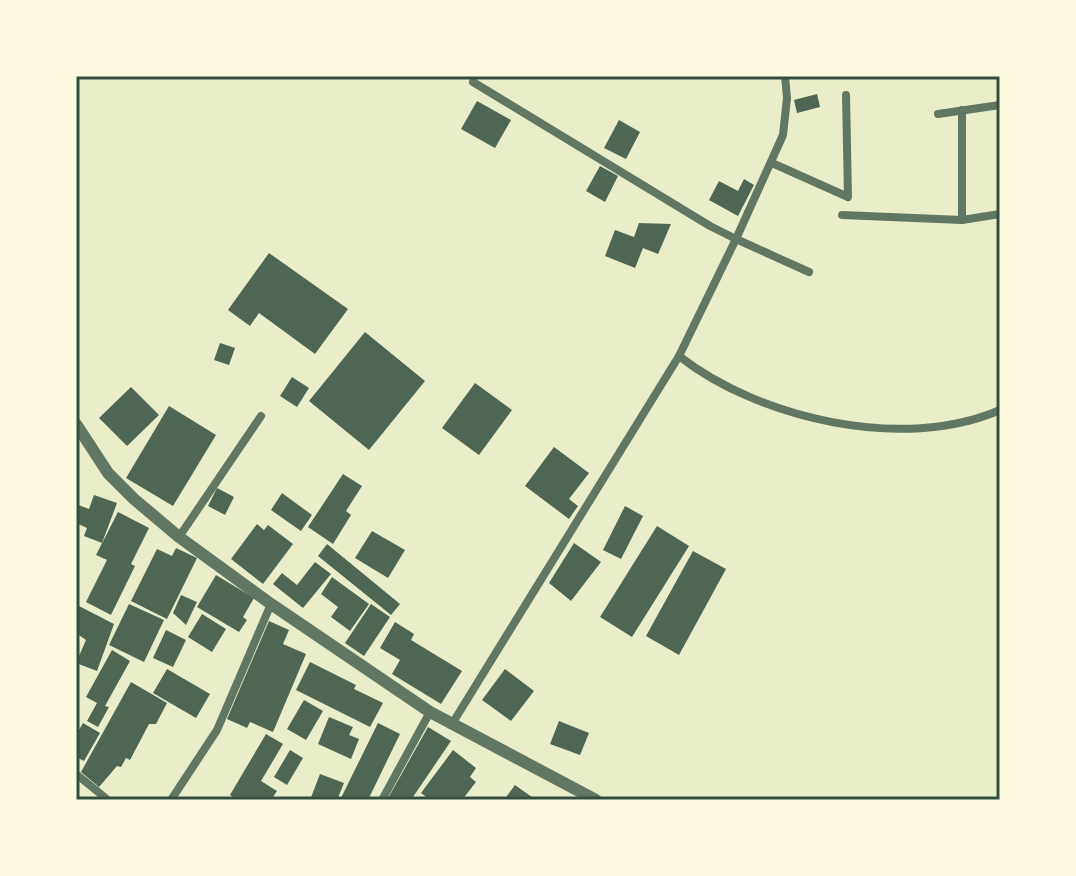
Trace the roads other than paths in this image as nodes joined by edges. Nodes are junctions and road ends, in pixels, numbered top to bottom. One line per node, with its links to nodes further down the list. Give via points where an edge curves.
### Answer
1 (785, 76): 7 (street, via 786,116)
2 (473, 82): 11 (street)
3 (846, 95): 7 (street, via 848,197)
4 (1000, 105): 5 (street)
5 (962, 110): 6 (street); 10 (street)
6 (938, 114)
7 (772, 163): 11 (street)
8 (1000, 214): 10 (street)
9 (842, 215): 10 (street)
10 (962, 220)
11 (736, 239): 12 (street); 13 (street)
12 (809, 272)
13 (679, 356): 14 (street, via 761,400 804,417 853,426 919,429); 20 (street)
14 (1000, 410)
15 (261, 416): 17 (street)
16 (76, 424): 17 (street, via 121,488)
17 (179, 537): 18 (street)
18 (271, 604): 19 (street); 23 (street, via 217,730)
19 (430, 712): 20 (street); 24 (street)
20 (452, 724): 25 (street)
21 (76, 774): 22 (street)
22 (108, 800)
23 (171, 800)
24 (382, 800)
25 (596, 800)

